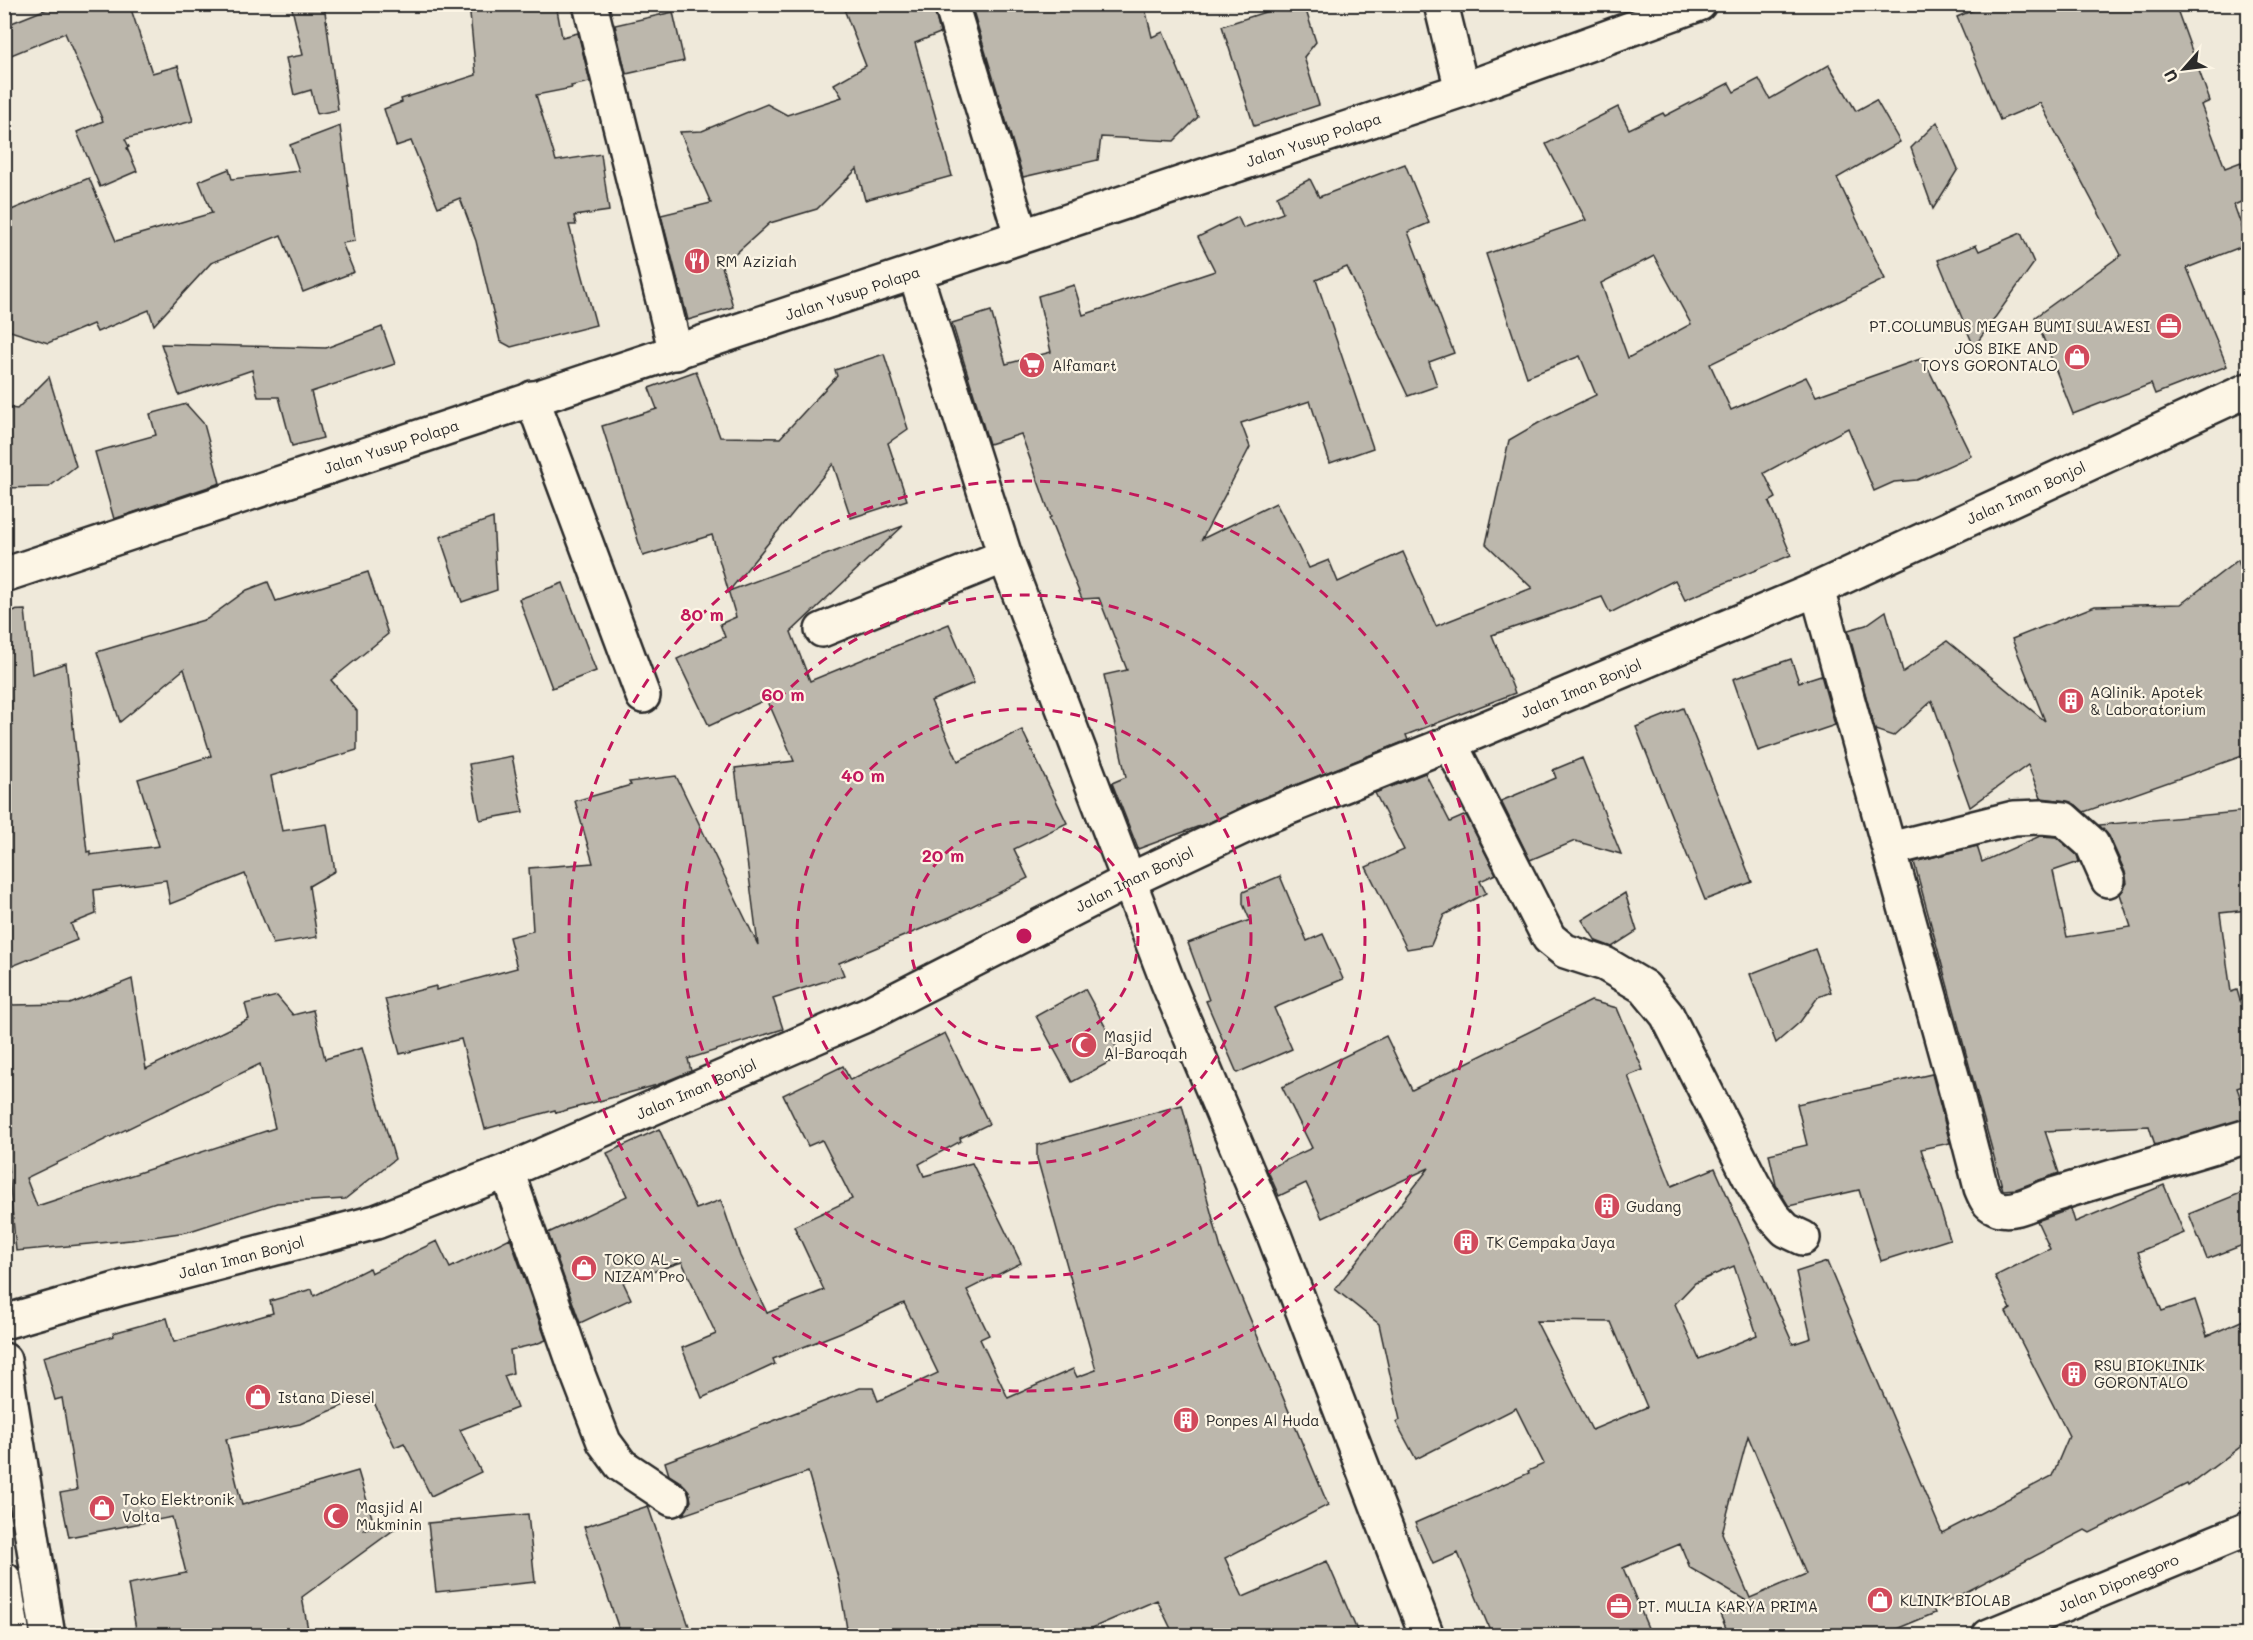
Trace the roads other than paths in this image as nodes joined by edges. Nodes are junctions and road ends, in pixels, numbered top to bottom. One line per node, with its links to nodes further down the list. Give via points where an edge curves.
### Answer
1 (590, 4): 8 (main road)
2 (951, 4): 6 (main road)
3 (1441, 4): 5 (main road)
4 (1699, 4): 5 (main road, Jalan Yusup Polapa)
5 (1462, 90): 6 (main road, Jalan Yusup Polapa)
6 (1021, 235): 7 (main road, Jalan Yusup Polapa)
7 (915, 273): 8 (main road, Jalan Yusup Polapa); 11 (main road)
8 (676, 353): 10 (main road, Jalan Yusup Polapa)
9 (2248, 390): 13 (main road, Jalan Iman Bonjol)
10 (532, 398): 12 (main road, Jalan Yusup Polapa); 15 (main road)
11 (1005, 556): 14 (main road); 18 (main road)
12 (4, 574)
13 (1817, 590): 16 (main road, Jalan Iman Bonjol); 17 (main road)
14 (822, 630)
15 (643, 696)
16 (1450, 743): 18 (main road, Jalan Iman Bonjol, via 1262,819); 22 (main road, via 1549,938 1565,951 1605,964 1650,994 1667,1015 1773,1216 1786,1230)
17 (1890, 849): 19 (main road, via 2014,818 2064,819 2092,844); 20 (main road, via 1988,1202 1996,1208 2017,1209)
18 (1130, 880): 21 (main road, Jalan Iman Bonjol, via 868,1014); 30 (main road, via 1168,983 1274,1235)
19 (2108, 880)
20 (2248, 1136)
21 (507, 1171): 23 (main road, Jalan Iman Bonjol, via 376,1222); 25 (main road, via 604,1442 621,1465)
22 (1803, 1238)
23 (4, 1322)
24 (4, 1360): 29 (main road)
25 (672, 1499)
26 (2248, 1529): 31 (main road, Jalan Diponegoro)
27 (4, 1579): 28 (main road)
28 (13, 1635)
29 (48, 1635)
30 (1427, 1635)
31 (1989, 1635)

